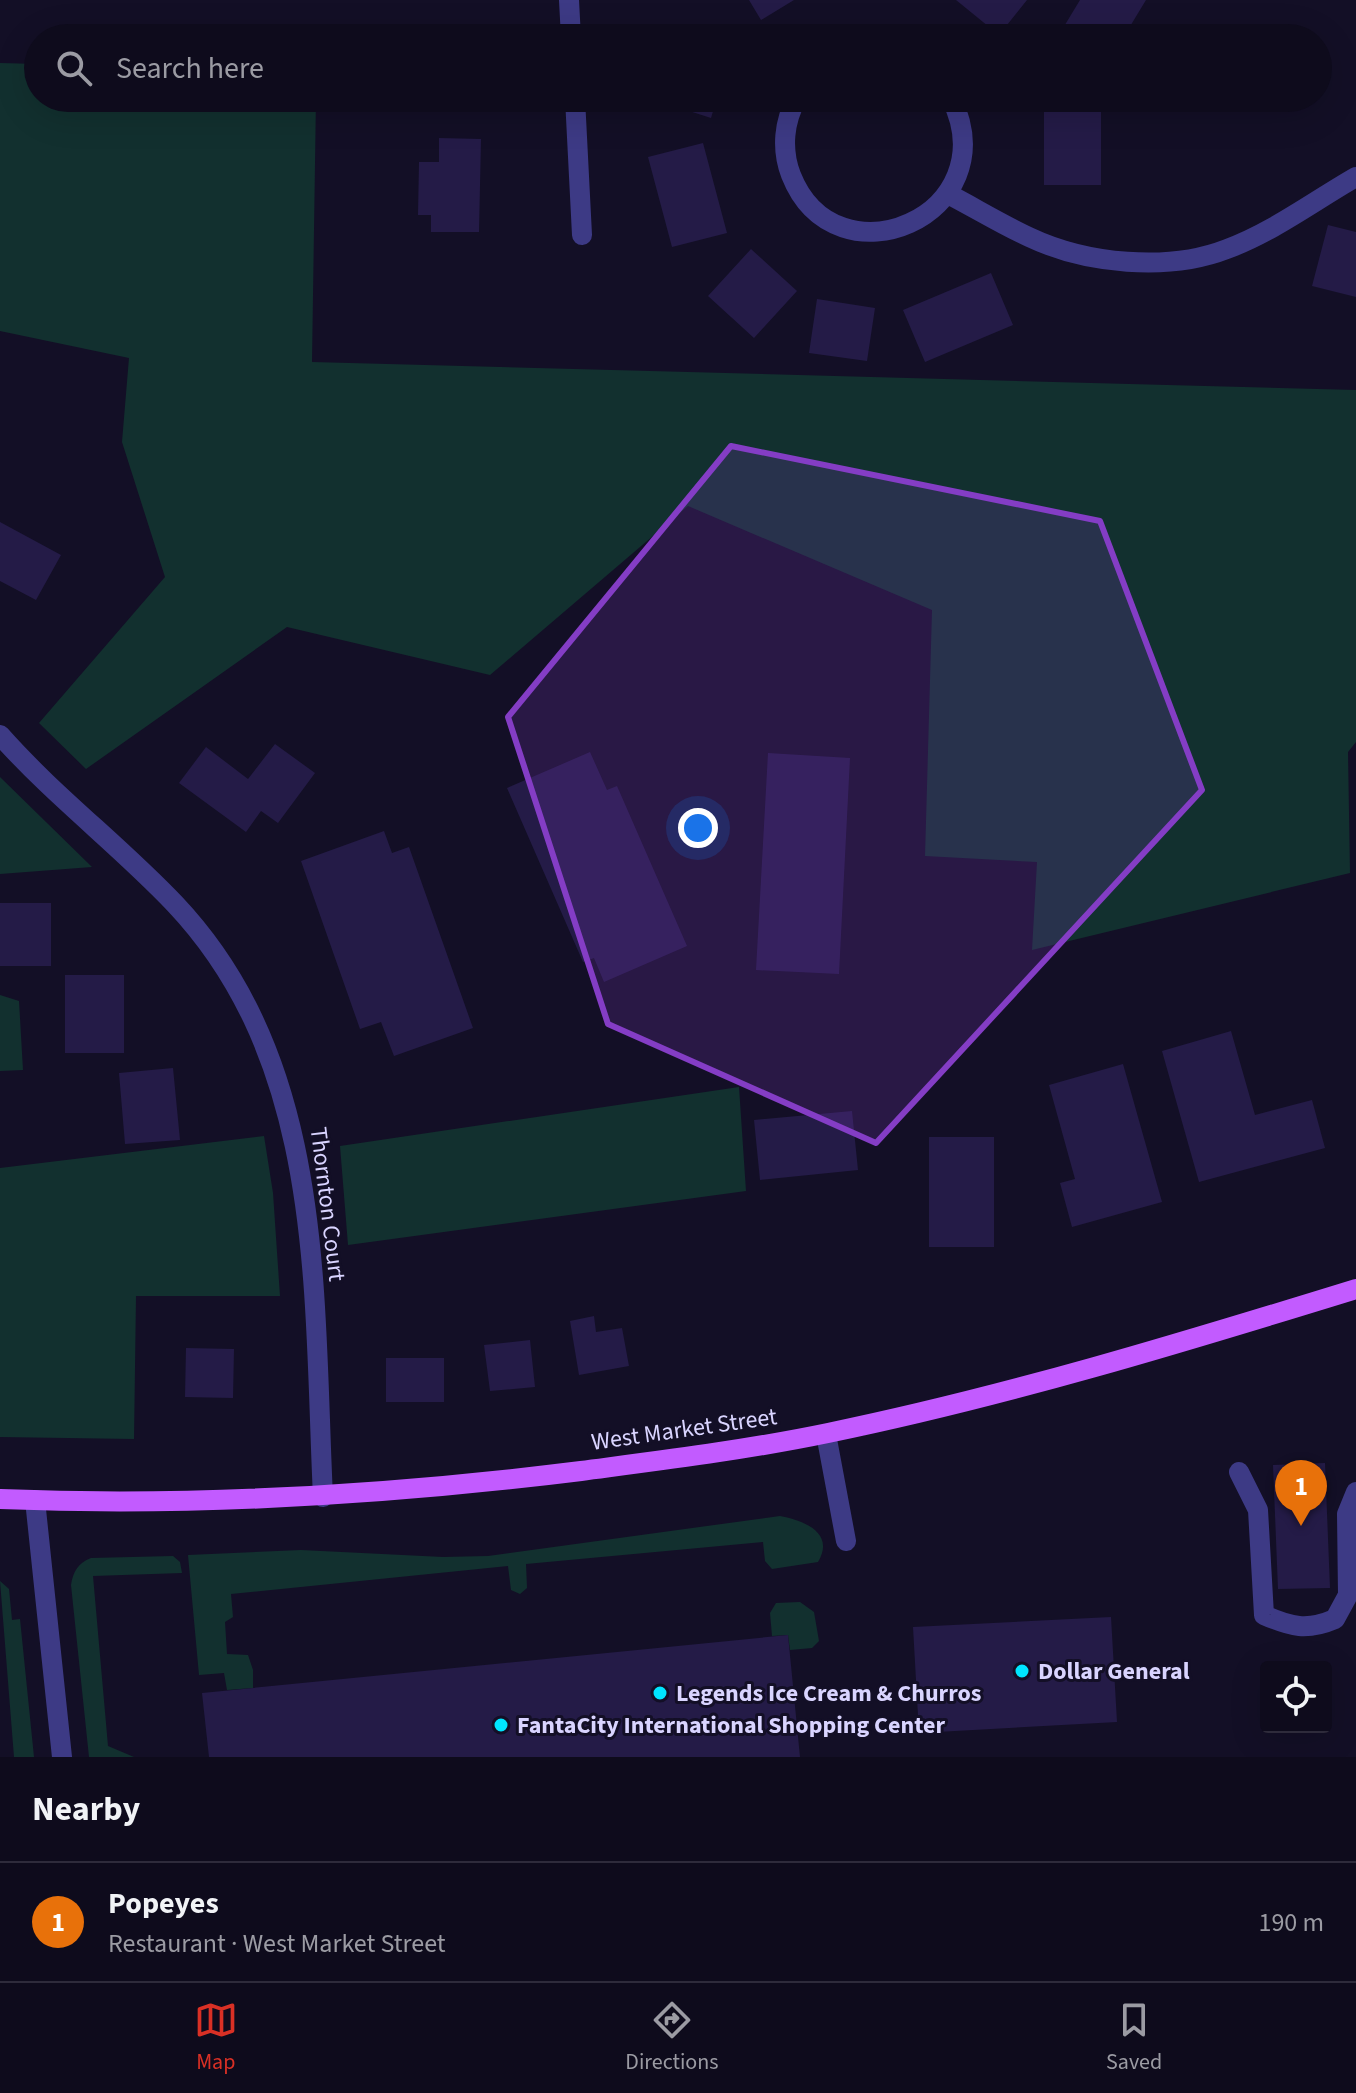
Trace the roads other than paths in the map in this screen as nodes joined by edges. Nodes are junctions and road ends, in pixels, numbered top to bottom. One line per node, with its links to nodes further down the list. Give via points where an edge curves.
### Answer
1 (569, 0): 2 (street)
2 (570, 24)
3 (576, 112): 8 (street)
4 (792, 112): 7 (street, via 786,128 788,167 795,186 822,216 850,229 880,232 918,221)
5 (955, 112): 7 (street, via 962,157)
6 (1356, 177): 7 (street, via 1227,250 1137,262 1096,257 1031,238)
7 (948, 194)
8 (582, 235)
9 (0, 735): 14 (street, Thornton Court, via 176,905 214,954 268,1051 290,1116 310,1227)
10 (1356, 1289): 11 (main road, West Market Street, via 1096,1368)
11 (826, 1434): 14 (main road, West Market Street, via 691,1457); 17 (street)
12 (1239, 1472): 13 (street, via 1258,1510 1264,1615 1292,1627 1314,1628 1335,1619 1348,1595 1347,1514)
13 (1356, 1492)
14 (323, 1497): 16 (main road, West Market Street)
15 (0, 1499): 16 (main road, West Market Street)
16 (35, 1500): 18 (street)
17 (846, 1541)
18 (62, 1757)

